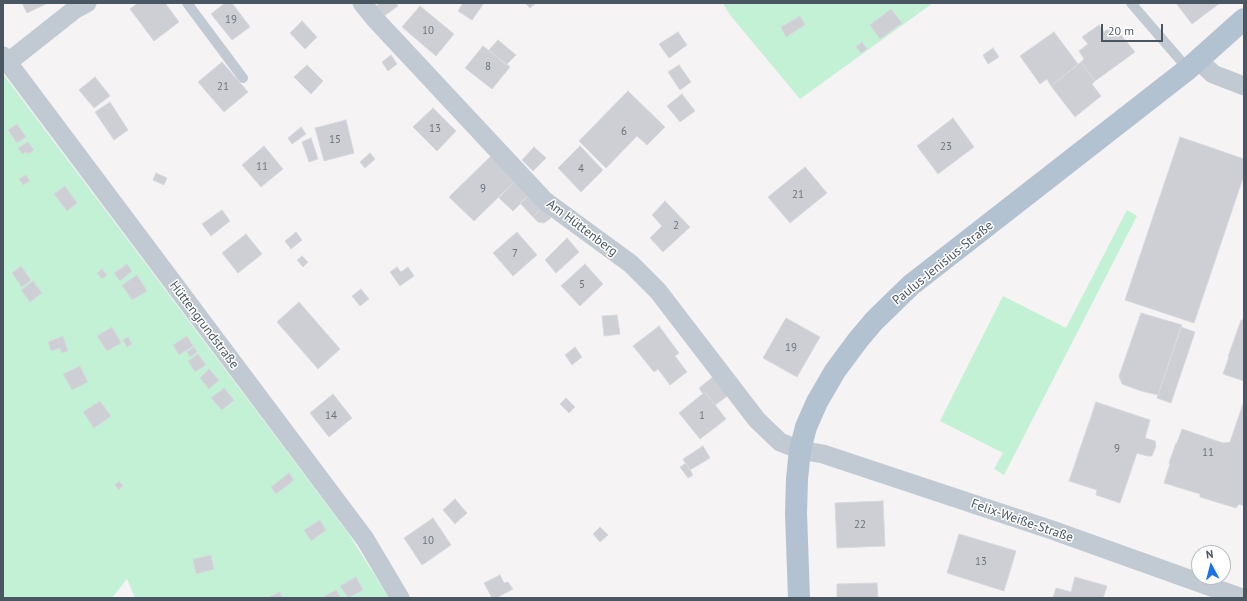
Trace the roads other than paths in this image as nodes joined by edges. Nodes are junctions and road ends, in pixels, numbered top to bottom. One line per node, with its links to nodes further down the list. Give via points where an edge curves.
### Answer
1 (187, 3): 8 (lane)
2 (362, 3): 10 (street, Am Hüttenberg, via 545,201 631,264 658,291 757,420 780,442)
3 (1131, 3): 7 (lane)
4 (78, 5): 6 (street)
5 (1244, 18): 7 (main road, Paulus-Jenisius-Straße)
6 (5, 59): 11 (street, Hüttengrundstraße, via 365,539)
7 (1193, 65): 9 (street); 10 (main road, Paulus-Jenisius-Straße, via 911,285 874,321 835,371 806,427)
8 (243, 78)
9 (1244, 86)
10 (800, 450): 12 (main road, Paulus-Jenisius-Straße, via 796,513); 13 (street, Felix-Weiße-Straße, via 823,454 1044,528)
11 (400, 598)
12 (799, 598)
13 (1242, 598)

